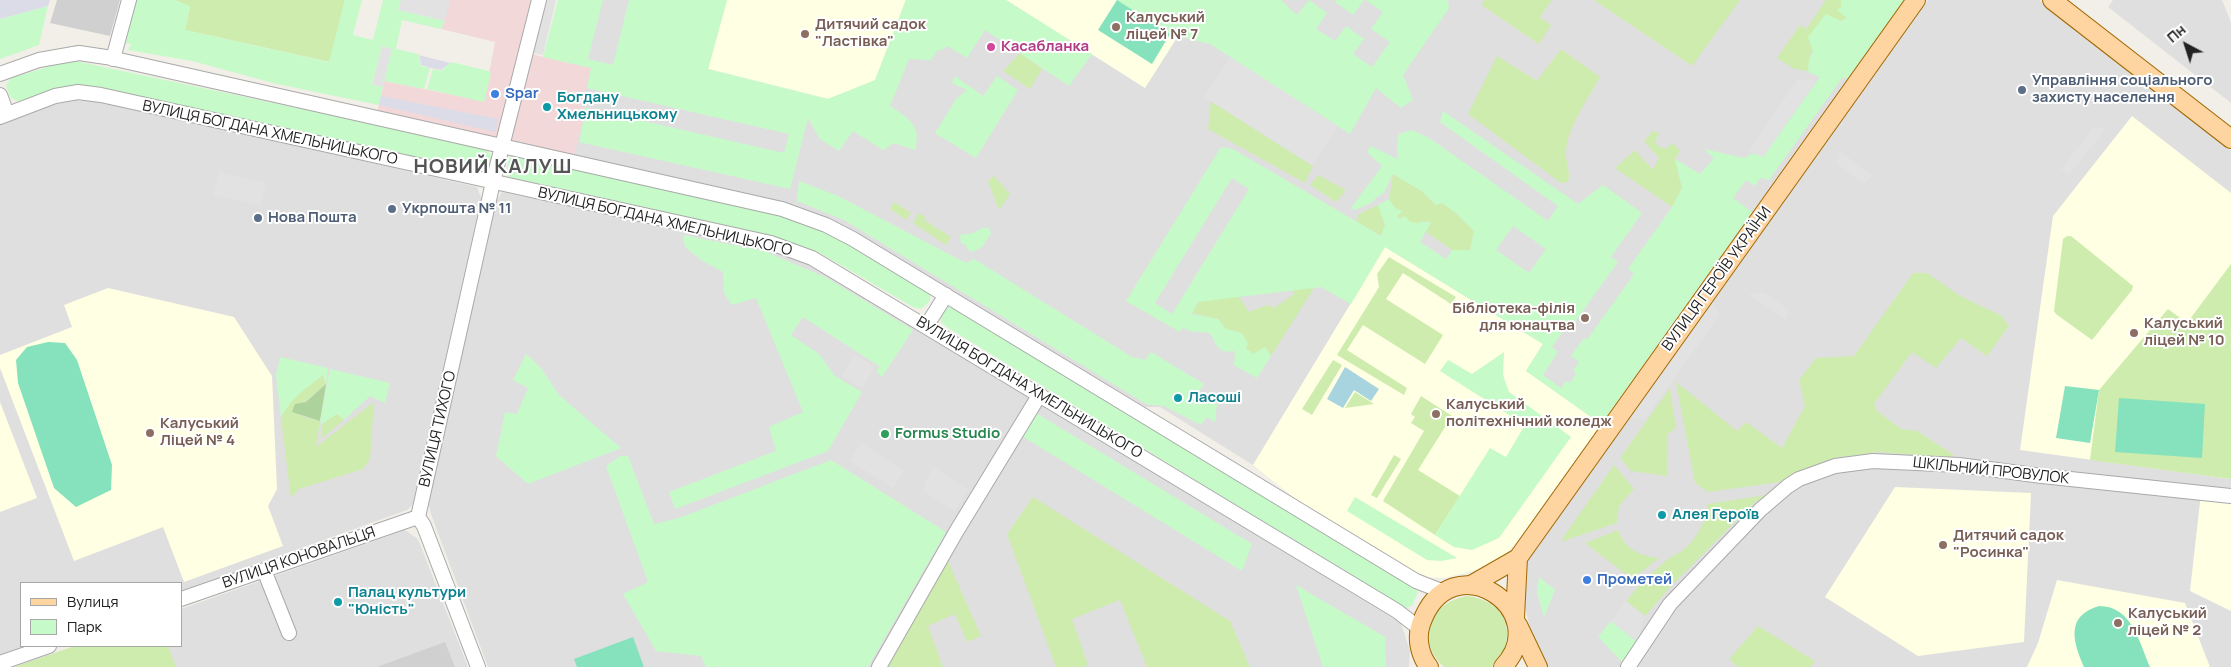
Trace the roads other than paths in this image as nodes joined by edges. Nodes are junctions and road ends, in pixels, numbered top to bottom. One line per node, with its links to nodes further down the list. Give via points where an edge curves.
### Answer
1 (128, 0): 5 (street)
2 (539, 0): 10 (street, ВУЛИЦЯ ТИХОГО)
3 (1916, 0): 17 (main road, ВУЛИЦЯ ГЕРОЇВ УКРАЇНИ)
4 (2052, 0): 9 (main road)
5 (113, 58): 6 (street, via 79,53 39,60); 10 (street)
6 (0, 74)
7 (0, 95): 8 (street)
8 (4, 115): 11 (street, ВУЛИЦЯ БОГДАНА ХМЕЛЬНИЦЬКОГО, via 55,96 78,92 101,95)
9 (2231, 139)
10 (504, 145): 11 (street, ВУЛИЦЯ ТИХОГО); 12 (street, via 782,209 853,238)
11 (493, 182): 13 (street, ВУЛИЦЯ БОГДАНА ХМЕЛЬНИЦЬКОГО, via 771,243 812,258); 16 (street, ВУЛИЦЯ ТИХОГО)
12 (946, 295): 13 (street); 20 (street, via 1416,581)
13 (926, 325): 14 (street, ВУЛИЦЯ БОГДАНА ХМЕЛЬНИЦЬКОГО)
14 (1040, 394): 23 (street, ВУЛИЦЯ БОГДАНА ХМЕЛЬНИЦЬКОГО); 29 (street)
15 (2231, 496): 32 (street, ШКІЛЬНИЙ ПРОВУЛОК, via 1959,465 1873,462 1835,466 1799,479 1760,510 1670,604)
16 (418, 517): 18 (street, ВУЛИЦЯ КОНОВАЛЬЦЯ); 28 (street)
17 (1518, 558): 19 (main road, ВУЛИЦЯ ГЕРОЇВ УКРАЇНИ); 22 (main road)
18 (264, 570): 21 (street, ВУЛИЦЯ КОНОВАЛЬЦЯ); 24 (street)
19 (1471, 585): 20 (main road, ВУЛИЦЯ ГЕРОЇВ УКРАЇНИ); 22 (main road, via 1489,590 1507,605)
20 (1444, 592): 23 (main road, via 1424,613)
21 (182, 599)
22 (1516, 620): 30 (main road, via 1516,642); 31 (main road)
23 (1419, 628): 26 (main road)
24 (289, 633)
25 (46, 647): 27 (street)
26 (1424, 662)
27 (0, 663)
28 (478, 667)
29 (879, 667)
30 (1502, 667)
31 (1538, 667)
32 (1628, 667)

